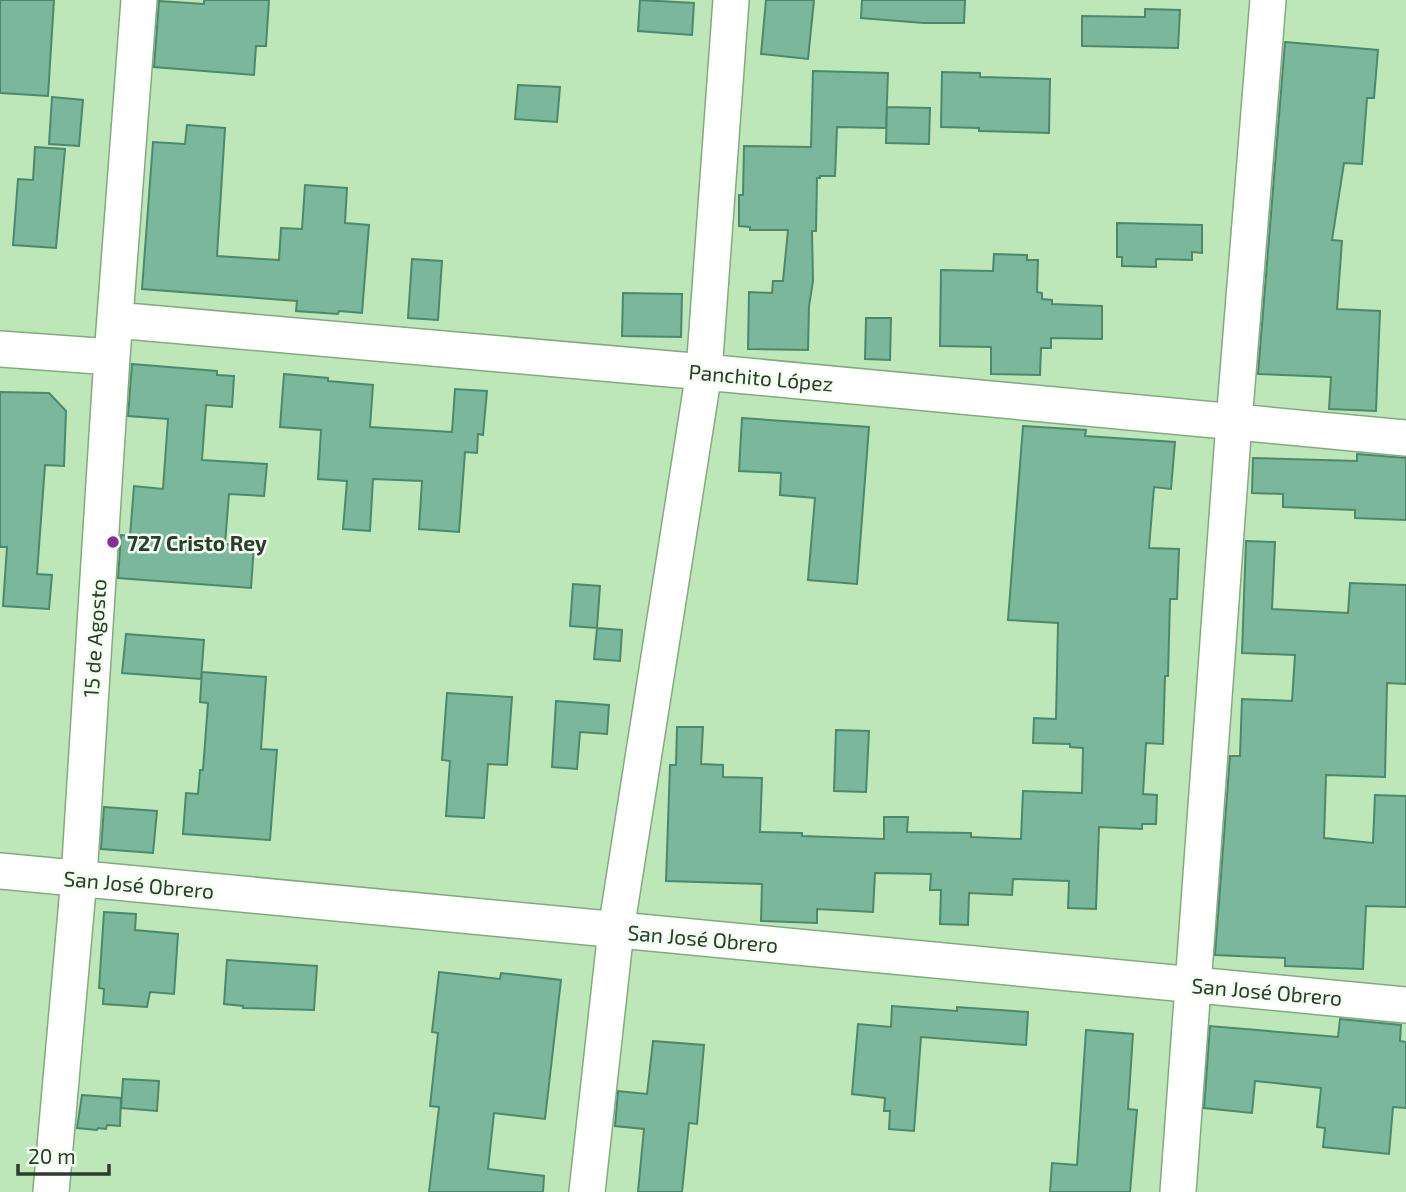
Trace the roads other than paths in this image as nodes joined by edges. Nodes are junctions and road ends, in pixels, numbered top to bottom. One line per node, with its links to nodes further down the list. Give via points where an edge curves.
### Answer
1 (139, 0): 4 (street, 15 de Agosto)
2 (731, 0): 7 (street)
3 (1268, 0): 8 (street)
4 (116, 320): 6 (street, 15 de Agosto); 7 (street, Panchito López)
5 (0, 349): 6 (street)
6 (112, 357): 11 (street, 15 de Agosto)
7 (704, 372): 8 (street, Panchito López); 12 (street)
8 (1234, 422): 9 (street, Panchito López); 13 (street)
9 (1406, 438)
10 (0, 871): 11 (street, San José Obrero)
11 (79, 878): 12 (street, San José Obrero); 15 (street, 15 de Agosto)
12 (616, 930): 13 (street, San José Obrero); 16 (street)
13 (1195, 984): 14 (street, San José Obrero); 17 (street)
14 (1406, 1005)
15 (51, 1192)
16 (587, 1192)
17 (1178, 1192)

